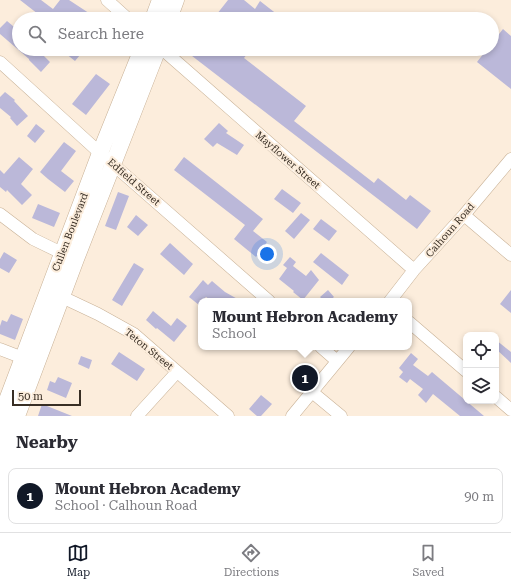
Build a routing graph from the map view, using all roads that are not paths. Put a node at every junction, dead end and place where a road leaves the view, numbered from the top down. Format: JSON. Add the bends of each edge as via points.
{"nodes":[{"id":1,"x":107,"y":0,"type":"edge"},
{"id":2,"x":160,"y":0,"type":"edge"},
{"id":3,"x":176,"y":0,"type":"edge"},
{"id":4,"x":120,"y":12,"type":"edge"},
{"id":5,"x":156,"y":12,"type":"edge"},
{"id":6,"x":172,"y":12,"type":"edge"},
{"id":7,"x":139,"y":56,"type":"edge"},
{"id":8,"x":155,"y":56,"type":"edge"},
{"id":9,"x":170,"y":56,"type":"edge"},
{"id":10,"x":0,"y":62,"type":"edge"},
{"id":11,"x":100,"y":153,"type":"junction"},
{"id":12,"x":511,"y":159,"type":"edge"},
{"id":13,"x":113,"y":164,"type":"junction"},
{"id":14,"x":464,"y":215,"type":"junction"},
{"id":15,"x":2,"y":220,"type":"edge"},
{"id":16,"x":511,"y":255,"type":"edge"},
{"id":17,"x":69,"y":256,"type":"junction"},
{"id":18,"x":414,"y":270,"type":"junction"},
{"id":19,"x":55,"y":294,"type":"junction"},
{"id":20,"x":266,"y":298,"type":"edge"},
{"id":21,"x":392,"y":298,"type":"edge"},
{"id":22,"x":412,"y":325,"type":"edge"},
{"id":23,"x":0,"y":349,"type":"edge"},
{"id":24,"x":324,"y":350,"type":"edge"},
{"id":25,"x":346,"y":350,"type":"edge"},
{"id":26,"x":30,"y":361,"type":"junction"},
{"id":27,"x":337,"y":361,"type":"junction"},
{"id":28,"x":463,"y":368,"type":"edge"},
{"id":29,"x":177,"y":372,"type":"junction"},
{"id":30,"x":312,"y":392,"type":"junction"},
{"id":31,"x":499,"y":400,"type":"edge"},
{"id":32,"x":511,"y":410,"type":"edge"},
{"id":33,"x":1,"y":416,"type":"edge"},
{"id":34,"x":17,"y":416,"type":"edge"},
{"id":35,"x":138,"y":416,"type":"edge"},
{"id":36,"x":228,"y":416,"type":"edge"},
{"id":37,"x":292,"y":416,"type":"edge"},
{"id":38,"x":341,"y":416,"type":"edge"}],
"edges":[{"from":1,"to":4,"type":"street"},
{"from":2,"to":5,"type":"main road"},
{"from":3,"to":6,"type":"main road"},
{"from":7,"to":11,"type":"main road","name":"Cullen Boulevard"},
{"from":8,"to":13,"type":"main road","name":"Cullen Boulevard"},
{"from":9,"to":18,"type":"street","name":"Mayflower Street"},
{"from":10,"to":11,"type":"street","name":"Edfield Street"},
{"from":11,"to":13,"type":"street","name":"Edfield Street"},
{"from":11,"to":17,"type":"main road","name":"Cullen Boulevard"},
{"from":12,"to":14,"type":"street","name":"Calhoun Road"},
{"from":13,"to":17,"type":"main road","name":"Cullen Boulevard"},
{"from":13,"to":20,"type":"street","name":"Edfield Street"},
{"from":14,"to":16,"type":"street"},
{"from":14,"to":18,"type":"street","name":"Calhoun Road"},
{"from":15,"to":17,"type":"street","via":[[33,239]]},
{"from":17,"to":19,"type":"main road","name":"Cullen Boulevard"},
{"from":18,"to":21,"type":"street","name":"Calhoun Road"},
{"from":19,"to":26,"type":"main road","name":"Cullen Boulevard"},
{"from":19,"to":29,"type":"street","name":"Teton Street","via":[[134,334]]},
{"from":22,"to":28,"type":"street"},
{"from":23,"to":26,"type":"street"},
{"from":24,"to":27,"type":"street"},
{"from":25,"to":27,"type":"street"},
{"from":26,"to":33,"type":"main road","name":"Cullen Boulevard"},
{"from":26,"to":34,"type":"main road","name":"Cullen Boulevard"},
{"from":27,"to":30,"type":"street"},
{"from":29,"to":35,"type":"street"},
{"from":29,"to":36,"type":"street","name":"Teton Street"},
{"from":30,"to":37,"type":"street"},
{"from":30,"to":38,"type":"street"},
{"from":31,"to":32,"type":"street"}]}
